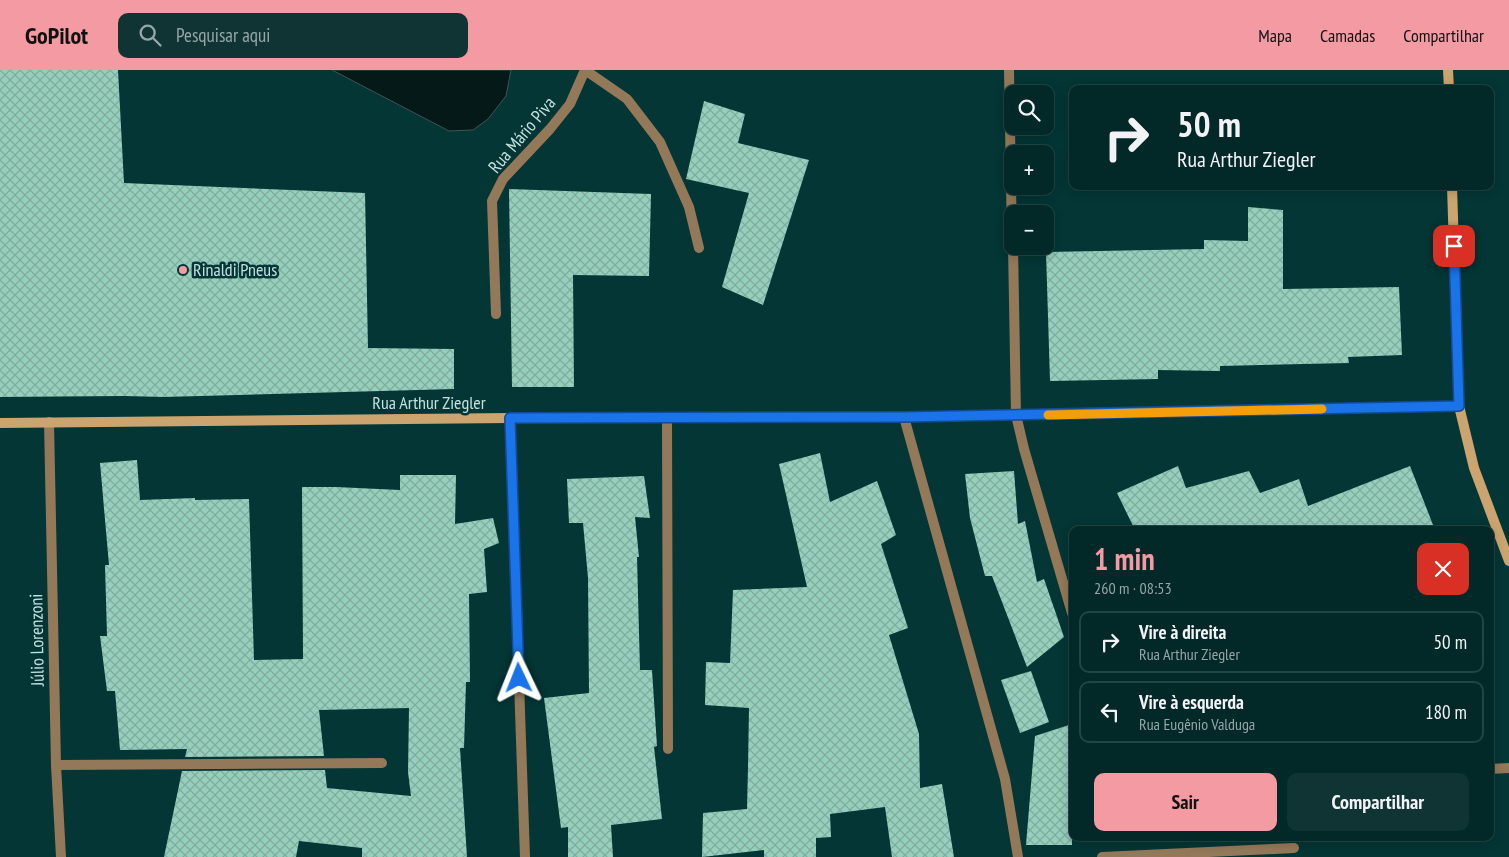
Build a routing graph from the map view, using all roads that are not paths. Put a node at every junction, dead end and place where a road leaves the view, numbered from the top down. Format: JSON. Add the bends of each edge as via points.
{"nodes":[{"id":1,"x":585,"y":70,"type":"edge"},
{"id":2,"x":1009,"y":70,"type":"edge"},
{"id":3,"x":1448,"y":70,"type":"edge"},
{"id":4,"x":1449,"y":85,"type":"edge"},
{"id":5,"x":1452,"y":190,"type":"edge"},
{"id":6,"x":1011,"y":205,"type":"edge"},
{"id":7,"x":699,"y":248,"type":"dead end"},
{"id":8,"x":1013,"y":255,"type":"edge"},
{"id":9,"x":496,"y":314,"type":"dead end"},
{"id":10,"x":1459,"y":406,"type":"junction"},
{"id":11,"x":1016,"y":415,"type":"junction"},
{"id":12,"x":904,"y":417,"type":"junction"},
{"id":13,"x":510,"y":418,"type":"junction"},
{"id":14,"x":667,"y":418,"type":"junction"},
{"id":15,"x":49,"y":422,"type":"junction"},
{"id":16,"x":0,"y":423,"type":"edge"},
{"id":17,"x":1509,"y":561,"type":"edge"},
{"id":18,"x":1069,"y":602,"type":"edge"},
{"id":19,"x":668,"y":749,"type":"dead end"},
{"id":20,"x":382,"y":763,"type":"dead end"},
{"id":21,"x":56,"y":766,"type":"junction"},
{"id":22,"x":1509,"y":768,"type":"edge"},
{"id":23,"x":1494,"y":769,"type":"edge"},
{"id":24,"x":1294,"y":848,"type":"dead end"},
{"id":25,"x":61,"y":857,"type":"edge"},
{"id":26,"x":526,"y":857,"type":"edge"},
{"id":27,"x":1018,"y":857,"type":"edge"},
{"id":28,"x":1102,"y":857,"type":"edge"}],
"edges":[{"from":1,"to":7,"type":"street","via":[[627,99],[660,142],[689,207]]},
{"from":1,"to":9,"type":"street","name":"Rua Mário Piva","via":[[570,104],[503,179],[492,201]]},
{"from":2,"to":6,"type":"street"},
{"from":3,"to":4,"type":"street"},
{"from":5,"to":10,"type":"street"},
{"from":8,"to":11,"type":"street"},
{"from":10,"to":11,"type":"street","name":"Rua Arthur Ziegler"},
{"from":10,"to":17,"type":"street","via":[[1474,468]]},
{"from":11,"to":12,"type":"street","name":"Rua Arthur Ziegler"},
{"from":11,"to":18,"type":"street"},
{"from":12,"to":14,"type":"street","name":"Rua Arthur Ziegler"},
{"from":12,"to":27,"type":"street","via":[[1005,779]]},
{"from":13,"to":14,"type":"street","name":"Rua Arthur Ziegler"},
{"from":13,"to":15,"type":"street","name":"Rua Arthur Ziegler"},
{"from":13,"to":26,"type":"street"},
{"from":14,"to":19,"type":"street"},
{"from":15,"to":16,"type":"street","name":"Rua Arthur Ziegler"},
{"from":15,"to":21,"type":"street","name":"Júlio Lorenzoni"},
{"from":20,"to":21,"type":"street"},
{"from":21,"to":25,"type":"street","name":"Júlio Lorenzoni"},
{"from":22,"to":23,"type":"street"},
{"from":24,"to":28,"type":"street"}]}
